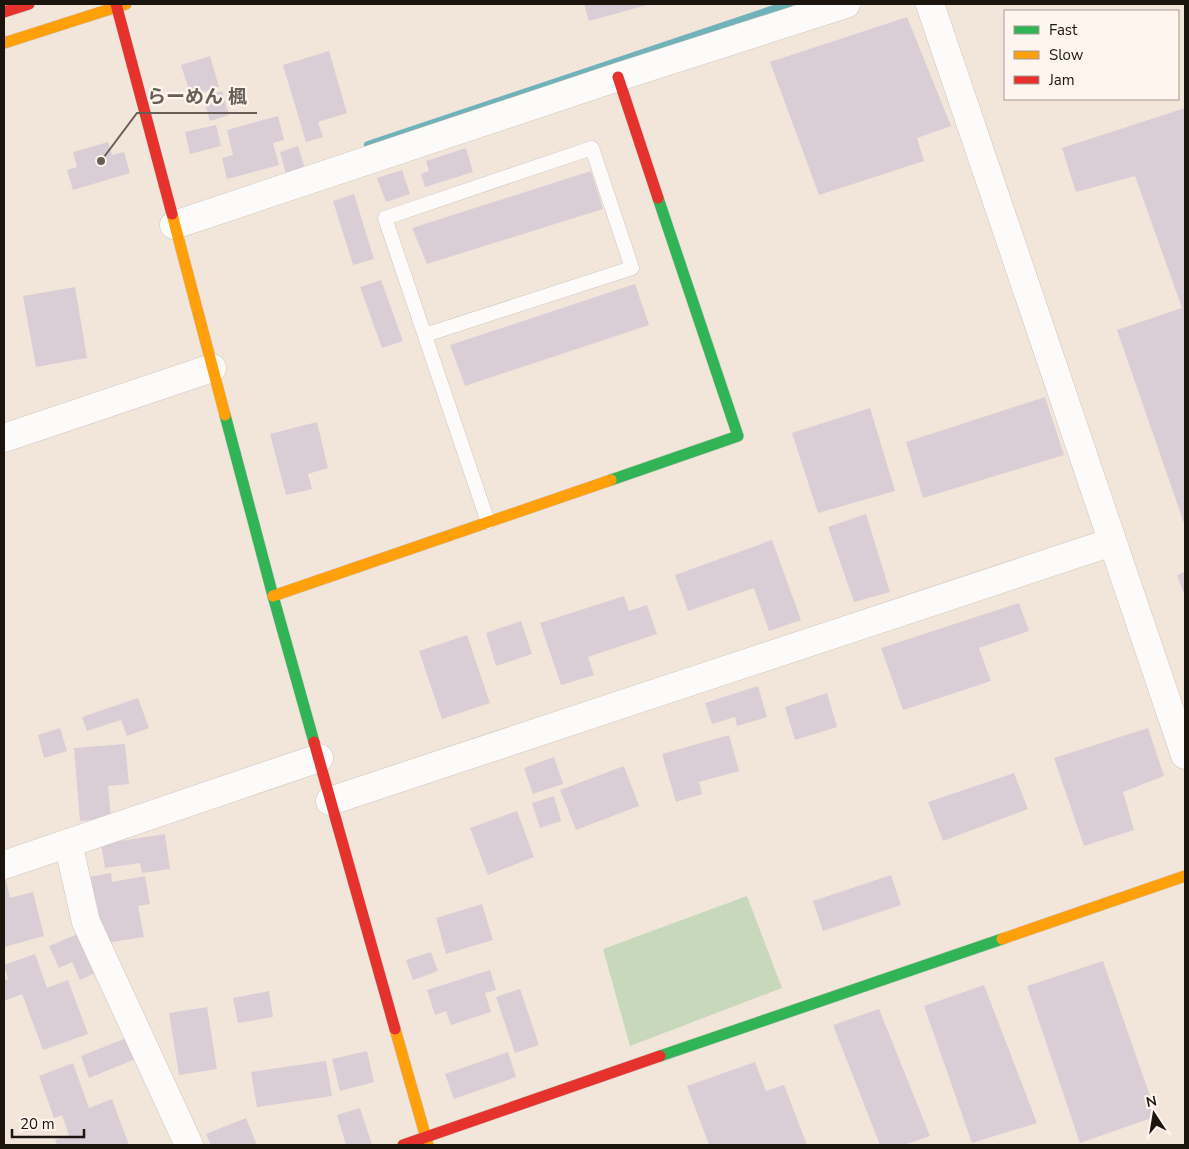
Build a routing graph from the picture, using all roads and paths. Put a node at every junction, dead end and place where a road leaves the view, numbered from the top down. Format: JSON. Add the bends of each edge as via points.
{"nodes":[{"id":1,"x":29,"y":4,"type":"edge"},
{"id":2,"x":846,"y":4,"type":"edge"},
{"id":3,"x":930,"y":4,"type":"edge"},
{"id":4,"x":120,"y":5,"type":"edge"},
{"id":5,"x":4,"y":12,"type":"edge"},
{"id":6,"x":4,"y":43,"type":"edge"},
{"id":7,"x":618,"y":77,"type":"junction"},
{"id":8,"x":174,"y":225,"type":"junction"},
{"id":9,"x":425,"y":335,"type":"junction"},
{"id":10,"x":212,"y":368,"type":"junction"},
{"id":11,"x":4,"y":438,"type":"edge"},
{"id":12,"x":488,"y":522,"type":"junction"},
{"id":13,"x":1112,"y":542,"type":"junction"},
{"id":14,"x":273,"y":596,"type":"junction"},
{"id":15,"x":1185,"y":755,"type":"edge"},
{"id":16,"x":319,"y":758,"type":"junction"},
{"id":17,"x":330,"y":802,"type":"junction"},
{"id":18,"x":68,"y":843,"type":"junction"},
{"id":19,"x":4,"y":865,"type":"edge"},
{"id":20,"x":1185,"y":876,"type":"edge"},
{"id":21,"x":427,"y":1142,"type":"edge"},
{"id":22,"x":189,"y":1145,"type":"edge"},
{"id":23,"x":403,"y":1145,"type":"edge"}],
"edges":[{"from":1,"to":5,"type":"street"},
{"from":2,"to":7,"type":"street"},
{"from":3,"to":13,"type":"street"},
{"from":4,"to":6,"type":"street"},
{"from":4,"to":8,"type":"street"},
{"from":7,"to":8,"type":"street"},
{"from":7,"to":12,"type":"street","via":[[738,436]]},
{"from":8,"to":10,"type":"street"},
{"from":9,"to":9,"type":"lane","via":[[385,218],[592,148],[632,268]]},
{"from":9,"to":12,"type":"lane"},
{"from":10,"to":11,"type":"street"},
{"from":10,"to":14,"type":"street"},
{"from":12,"to":14,"type":"street"},
{"from":13,"to":15,"type":"street"},
{"from":13,"to":17,"type":"street"},
{"from":14,"to":16,"type":"street"},
{"from":16,"to":17,"type":"street"},
{"from":16,"to":18,"type":"street"},
{"from":17,"to":21,"type":"street"},
{"from":18,"to":19,"type":"street"},
{"from":18,"to":22,"type":"street","via":[[86,922]]},
{"from":20,"to":21,"type":"street"},
{"from":21,"to":23,"type":"street"}]}
